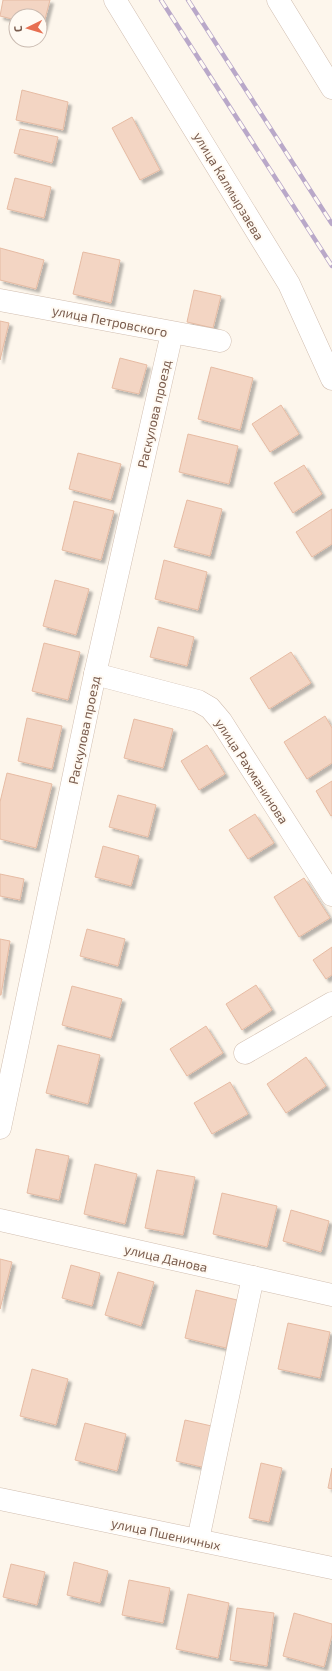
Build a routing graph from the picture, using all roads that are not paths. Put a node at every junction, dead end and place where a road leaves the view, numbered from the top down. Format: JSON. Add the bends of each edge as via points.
{"nodes":[{"id":1,"x":116,"y":0,"type":"edge"},
{"id":2,"x":278,"y":0,"type":"edge"},
{"id":3,"x":332,"y":88,"type":"edge"},
{"id":4,"x":0,"y":300,"type":"edge"},
{"id":5,"x":172,"y":333,"type":"junction"},
{"id":6,"x":220,"y":341,"type":"dead end"},
{"id":7,"x":332,"y":379,"type":"edge"},
{"id":8,"x":95,"y":674,"type":"junction"},
{"id":9,"x":332,"y":895,"type":"edge"},
{"id":10,"x":332,"y":1003,"type":"edge"},
{"id":11,"x":245,"y":1053,"type":"dead end"},
{"id":12,"x":0,"y":1128,"type":"edge"},
{"id":13,"x":0,"y":1220,"type":"edge"},
{"id":14,"x":253,"y":1277,"type":"junction"},
{"id":15,"x":332,"y":1295,"type":"edge"},
{"id":16,"x":0,"y":1499,"type":"edge"},
{"id":17,"x":198,"y":1540,"type":"junction"},
{"id":18,"x":332,"y":1568,"type":"edge"}],
"edges":[{"from":1,"to":7,"type":"street","name":"улица Калмырзаева","via":[[289,284]]},
{"from":2,"to":3,"type":"street"},
{"from":4,"to":5,"type":"street","name":"улица Петровского"},
{"from":5,"to":6,"type":"street","name":"улица Петровского"},
{"from":5,"to":8,"type":"street","name":"Раскулова проезд"},
{"from":8,"to":9,"type":"street","name":"улица Рахманинова","via":[[198,701],[210,708],[221,721]]},
{"from":8,"to":12,"type":"street","name":"Раскулова проезд"},
{"from":10,"to":11,"type":"street"},
{"from":13,"to":14,"type":"street","name":"улица Данова"},
{"from":14,"to":15,"type":"street","name":"улица Данова"},
{"from":14,"to":17,"type":"street"},
{"from":16,"to":17,"type":"street","name":"улица Пшеничных"},
{"from":17,"to":18,"type":"street","name":"улица Пшеничных"}]}
